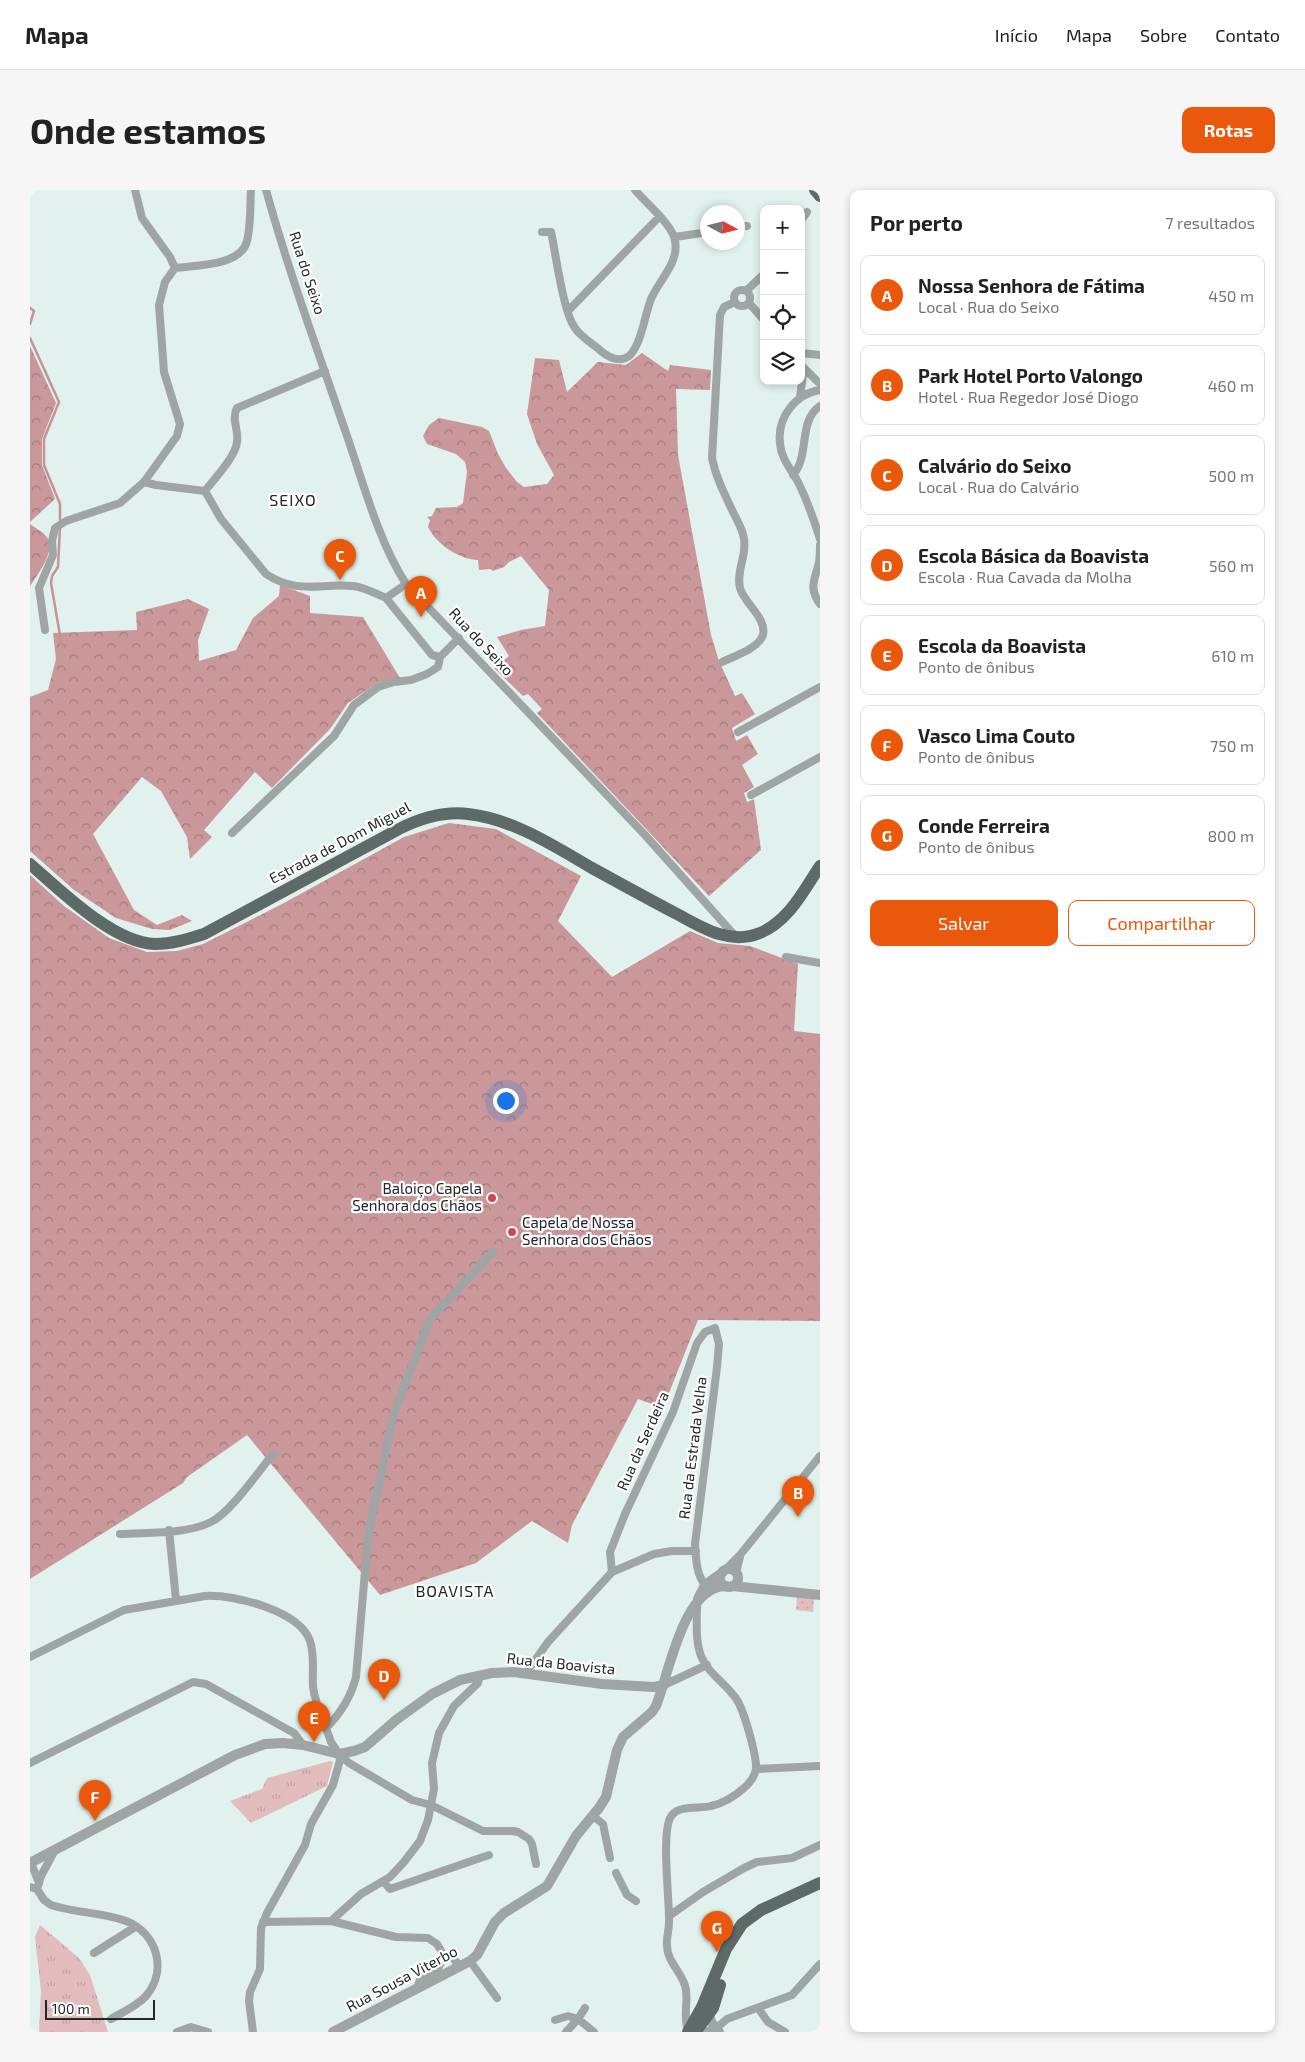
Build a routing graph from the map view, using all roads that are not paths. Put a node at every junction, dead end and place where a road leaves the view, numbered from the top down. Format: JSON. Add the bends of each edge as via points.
{"nodes":[{"id":1,"x":134,"y":190,"type":"edge"},
{"id":2,"x":251,"y":190,"type":"edge"},
{"id":3,"x":266,"y":190,"type":"edge"},
{"id":4,"x":635,"y":190,"type":"edge"},
{"id":5,"x":815,"y":190,"type":"edge"},
{"id":6,"x":820,"y":196,"type":"edge"},
{"id":7,"x":659,"y":217,"type":"junction"},
{"id":8,"x":542,"y":232,"type":"dead end"},
{"id":9,"x":700,"y":233,"type":"edge"},
{"id":10,"x":675,"y":238,"type":"junction"},
{"id":11,"x":175,"y":268,"type":"junction"},
{"id":12,"x":760,"y":278,"type":"edge"},
{"id":13,"x":746,"y":291,"type":"junction"},
{"id":14,"x":735,"y":302,"type":"junction"},
{"id":15,"x":749,"y":303,"type":"junction"},
{"id":16,"x":568,"y":311,"type":"junction"},
{"id":17,"x":760,"y":315,"type":"edge"},
{"id":18,"x":805,"y":353,"type":"edge"},
{"id":19,"x":820,"y":355,"type":"edge"},
{"id":20,"x":805,"y":368,"type":"edge"},
{"id":21,"x":325,"y":371,"type":"junction"},
{"id":22,"x":820,"y":384,"type":"edge"},
{"id":23,"x":801,"y":385,"type":"edge"},
{"id":24,"x":820,"y":390,"type":"edge"},
{"id":25,"x":800,"y":397,"type":"junction"},
{"id":26,"x":820,"y":406,"type":"edge"},
{"id":27,"x":793,"y":475,"type":"junction"},
{"id":28,"x":144,"y":482,"type":"junction"},
{"id":29,"x":205,"y":491,"type":"junction"},
{"id":30,"x":820,"y":539,"type":"edge"},
{"id":31,"x":820,"y":545,"type":"edge"},
{"id":32,"x":406,"y":584,"type":"junction"},
{"id":33,"x":386,"y":598,"type":"junction"},
{"id":34,"x":820,"y":604,"type":"edge"},
{"id":35,"x":45,"y":630,"type":"dead end"},
{"id":36,"x":458,"y":638,"type":"junction"},
{"id":37,"x":440,"y":658,"type":"junction"},
{"id":38,"x":722,"y":662,"type":"dead end"},
{"id":39,"x":820,"y":687,"type":"edge"},
{"id":40,"x":738,"y":732,"type":"dead end"},
{"id":41,"x":820,"y":757,"type":"edge"},
{"id":42,"x":751,"y":795,"type":"dead end"},
{"id":43,"x":232,"y":833,"type":"dead end"},
{"id":44,"x":30,"y":864,"type":"edge"},
{"id":45,"x":820,"y":866,"type":"edge"},
{"id":46,"x":737,"y":939,"type":"junction"},
{"id":47,"x":786,"y":957,"type":"dead end"},
{"id":48,"x":820,"y":963,"type":"edge"},
{"id":49,"x":493,"y":1252,"type":"dead end"},
{"id":50,"x":715,"y":1328,"type":"joint"},
{"id":51,"x":273,"y":1454,"type":"dead end"},
{"id":52,"x":820,"y":1456,"type":"edge"},
{"id":53,"x":169,"y":1530,"type":"junction"},
{"id":54,"x":120,"y":1534,"type":"dead end"},
{"id":55,"x":696,"y":1551,"type":"junction"},
{"id":56,"x":612,"y":1572,"type":"junction"},
{"id":57,"x":726,"y":1578,"type":"junction"},
{"id":58,"x":701,"y":1582,"type":"junction"},
{"id":59,"x":819,"y":1594,"type":"edge"},
{"id":60,"x":176,"y":1600,"type":"junction"},
{"id":61,"x":697,"y":1602,"type":"junction"},
{"id":62,"x":30,"y":1657,"type":"edge"},
{"id":63,"x":707,"y":1665,"type":"junction"},
{"id":64,"x":526,"y":1673,"type":"junction"},
{"id":65,"x":480,"y":1675,"type":"junction"},
{"id":66,"x":664,"y":1685,"type":"junction"},
{"id":67,"x":284,"y":1728,"type":"junction"},
{"id":68,"x":326,"y":1728,"type":"junction"},
{"id":69,"x":283,"y":1743,"type":"junction"},
{"id":70,"x":303,"y":1745,"type":"junction"},
{"id":71,"x":340,"y":1754,"type":"junction"},
{"id":72,"x":30,"y":1763,"type":"edge"},
{"id":73,"x":820,"y":1766,"type":"edge"},
{"id":74,"x":756,"y":1769,"type":"junction"},
{"id":75,"x":431,"y":1805,"type":"junction"},
{"id":76,"x":593,"y":1816,"type":"junction"},
{"id":77,"x":820,"y":1845,"type":"edge"},
{"id":78,"x":55,"y":1850,"type":"junction"},
{"id":79,"x":489,"y":1855,"type":"dead end"},
{"id":80,"x":610,"y":1858,"type":"dead end"},
{"id":81,"x":30,"y":1863,"type":"edge"},
{"id":82,"x":536,"y":1864,"type":"dead end"},
{"id":83,"x":616,"y":1873,"type":"dead end"},
{"id":84,"x":384,"y":1882,"type":"junction"},
{"id":85,"x":820,"y":1883,"type":"edge"},
{"id":86,"x":34,"y":1886,"type":"edge"},
{"id":87,"x":636,"y":1901,"type":"dead end"},
{"id":88,"x":776,"y":1904,"type":"junction"},
{"id":89,"x":669,"y":1916,"type":"junction"},
{"id":90,"x":331,"y":1921,"type":"junction"},
{"id":91,"x":263,"y":1922,"type":"junction"},
{"id":92,"x":135,"y":1926,"type":"junction"},
{"id":93,"x":94,"y":1953,"type":"dead end"},
{"id":94,"x":447,"y":1956,"type":"junction"},
{"id":95,"x":470,"y":1961,"type":"junction"},
{"id":96,"x":820,"y":1964,"type":"edge"},
{"id":97,"x":456,"y":1967,"type":"junction"},
{"id":98,"x":417,"y":1988,"type":"junction"},
{"id":99,"x":717,"y":1996,"type":"junction"},
{"id":100,"x":497,"y":1998,"type":"dead end"},
{"id":101,"x":585,"y":2008,"type":"dead end"},
{"id":102,"x":758,"y":2008,"type":"junction"},
{"id":103,"x":686,"y":2011,"type":"junction"},
{"id":104,"x":704,"y":2014,"type":"junction"},
{"id":105,"x":111,"y":2019,"type":"dead end"},
{"id":106,"x":578,"y":2019,"type":"junction"},
{"id":107,"x":555,"y":2020,"type":"dead end"},
{"id":108,"x":721,"y":2030,"type":"edge"},
{"id":109,"x":177,"y":2032,"type":"edge"},
{"id":110,"x":208,"y":2032,"type":"edge"},
{"id":111,"x":253,"y":2032,"type":"edge"},
{"id":112,"x":333,"y":2032,"type":"edge"},
{"id":113,"x":566,"y":2032,"type":"edge"},
{"id":114,"x":596,"y":2032,"type":"edge"},
{"id":115,"x":692,"y":2032,"type":"edge"},
{"id":116,"x":709,"y":2032,"type":"edge"},
{"id":117,"x":785,"y":2032,"type":"edge"}],
"edges":[{"from":1,"to":11,"type":"street","via":[[142,218]]},
{"from":2,"to":11,"type":"street","via":[[247,242],[240,253],[230,260]]},
{"from":3,"to":21,"type":"street","name":"Rua do Seixo"},
{"from":4,"to":7,"type":"street"},
{"from":5,"to":6,"type":"main road"},
{"from":7,"to":10,"type":"street"},
{"from":7,"to":16,"type":"street"},
{"from":8,"to":16,"type":"street","via":[[551,232]]},
{"from":9,"to":10,"type":"street"},
{"from":10,"to":16,"type":"street","via":[[671,266],[651,299],[641,332],[628,356],[621,359],[607,356],[576,330]]},
{"from":11,"to":28,"type":"street","via":[[164,282],[159,305],[164,372],[180,424],[177,436]]},
{"from":12,"to":13,"type":"street"},
{"from":13,"to":14,"type":"street","via":[[736,292]]},
{"from":13,"to":15,"type":"street","via":[[750,296]]},
{"from":14,"to":15,"type":"street","via":[[741,307]]},
{"from":14,"to":38,"type":"street","via":[[724,307],[720,315],[712,458],[716,475],[744,537],[740,588],[763,625],[763,634],[755,644]]},
{"from":15,"to":17,"type":"street"},
{"from":18,"to":19,"type":"street"},
{"from":20,"to":22,"type":"street"},
{"from":21,"to":29,"type":"street","via":[[237,408],[234,414],[238,441],[235,451]]},
{"from":21,"to":32,"type":"street","name":"Rua do Seixo","via":[[380,530]]},
{"from":23,"to":25,"type":"street"},
{"from":24,"to":25,"type":"street"},
{"from":25,"to":27,"type":"street","via":[[782,424],[780,443]]},
{"from":26,"to":27,"type":"street","via":[[810,417],[801,462]]},
{"from":27,"to":30,"type":"street","via":[[810,508]]},
{"from":28,"to":29,"type":"street"},
{"from":28,"to":35,"type":"street","via":[[120,503],[66,520],[55,528],[53,554],[39,588]]},
{"from":29,"to":33,"type":"street","via":[[221,519],[274,579],[294,586],[354,586]]},
{"from":31,"to":34,"type":"street","via":[[820,561],[812,589]]},
{"from":32,"to":33,"type":"street"},
{"from":32,"to":36,"type":"street","name":"Rua do Seixo"},
{"from":33,"to":37,"type":"street","via":[[432,655]]},
{"from":36,"to":37,"type":"street"},
{"from":36,"to":46,"type":"street","name":"Rua do Seixo"},
{"from":37,"to":43,"type":"street","via":[[438,668],[411,680],[378,687],[354,705],[334,736]]},
{"from":39,"to":40,"type":"street"},
{"from":41,"to":42,"type":"street"},
{"from":44,"to":46,"type":"main road","name":"Estrada de Dom Miguel","via":[[70,900],[113,930],[154,944],[183,941],[204,934],[420,818],[466,813],[511,825],[694,923]]},
{"from":45,"to":46,"type":"main road","via":[[787,914],[760,933]]},
{"from":47,"to":48,"type":"street"},
{"from":49,"to":68,"type":"street","via":[[430,1318],[394,1416],[368,1536],[356,1677],[340,1714]]},
{"from":50,"to":55,"type":"street","name":"Rua da Estrada Velha","via":[[717,1368],[696,1527]]},
{"from":50,"to":56,"type":"street","name":"Rua da Serdeira","via":[[705,1332],[697,1343],[673,1412],[610,1552]]},
{"from":51,"to":53,"type":"street","via":[[219,1517],[194,1527]]},
{"from":52,"to":57,"type":"street","via":[[740,1555]]},
{"from":53,"to":54,"type":"street"},
{"from":53,"to":60,"type":"street"},
{"from":55,"to":56,"type":"street","via":[[654,1554]]},
{"from":55,"to":58,"type":"street","name":"Rua da Estrada Velha"},
{"from":56,"to":64,"type":"street","via":[[561,1628]]},
{"from":57,"to":58,"type":"street"},
{"from":57,"to":58,"type":"street","via":[[707,1578]]},
{"from":57,"to":59,"type":"street","via":[[761,1589]]},
{"from":57,"to":61,"type":"street"},
{"from":58,"to":61,"type":"street"},
{"from":60,"to":62,"type":"street","via":[[115,1614]]},
{"from":60,"to":68,"type":"street","via":[[216,1595],[235,1598],[270,1608],[304,1631],[312,1652],[313,1687]]},
{"from":61,"to":63,"type":"street","via":[[697,1635],[701,1655]]},
{"from":61,"to":66,"type":"street","via":[[687,1618]]},
{"from":63,"to":66,"type":"street","name":"Rua da Boavista"},
{"from":63,"to":74,"type":"street","via":[[737,1700]]},
{"from":64,"to":65,"type":"street","name":"Rua da Boavista","via":[[504,1671]]},
{"from":64,"to":66,"type":"street","name":"Rua da Boavista","via":[[602,1684]]},
{"from":65,"to":71,"type":"street","name":"Rua da Boavista","via":[[460,1680],[432,1694],[365,1746]]},
{"from":65,"to":75,"type":"street","via":[[478,1683],[454,1706],[439,1733],[432,1763],[434,1789]]},
{"from":66,"to":76,"type":"street","name":"Rua Sousa Viterbo","via":[[652,1712],[623,1737],[606,1797]]},
{"from":67,"to":69,"type":"street"},
{"from":67,"to":70,"type":"street","via":[[294,1733]]},
{"from":67,"to":72,"type":"street","via":[[206,1684],[194,1682]]},
{"from":68,"to":71,"type":"street"},
{"from":69,"to":70,"type":"street"},
{"from":69,"to":78,"type":"street","via":[[264,1744],[235,1755]]},
{"from":70,"to":71,"type":"street"},
{"from":71,"to":75,"type":"street","via":[[349,1763],[412,1800]]},
{"from":71,"to":91,"type":"street","via":[[333,1785],[311,1824],[306,1844]]},
{"from":73,"to":74,"type":"street"},
{"from":74,"to":89,"type":"street","via":[[748,1785],[732,1798],[710,1806],[683,1809],[673,1813],[667,1821]]},
{"from":75,"to":82,"type":"street","via":[[483,1832],[518,1832],[532,1844]]},
{"from":75,"to":84,"type":"street","via":[[420,1841]]},
{"from":76,"to":80,"type":"street","via":[[603,1824]]},
{"from":76,"to":95,"type":"street","name":"Rua Sousa Viterbo","via":[[576,1836],[547,1886],[504,1913]]},
{"from":77,"to":89,"type":"street","via":[[792,1858],[757,1862],[744,1868]]},
{"from":78,"to":81,"type":"street"},
{"from":78,"to":86,"type":"street"},
{"from":79,"to":84,"type":"street","via":[[390,1889]]},
{"from":81,"to":86,"type":"street"},
{"from":83,"to":87,"type":"street","via":[[627,1895]]},
{"from":84,"to":90,"type":"street","via":[[361,1894]]},
{"from":85,"to":88,"type":"main road"},
{"from":86,"to":92,"type":"street","via":[[51,1905],[105,1915]]},
{"from":88,"to":99,"type":"main road","via":[[742,1937]]},
{"from":88,"to":104,"type":"main road","via":[[751,1916],[734,1935],[719,1965]]},
{"from":89,"to":103,"type":"street","via":[[666,1946],[684,1979]]},
{"from":90,"to":91,"type":"street"},
{"from":90,"to":94,"type":"street","via":[[396,1937],[428,1938]]},
{"from":91,"to":111,"type":"street","via":[[260,1936],[262,1958],[249,2001]]},
{"from":92,"to":93,"type":"street"},
{"from":92,"to":105,"type":"street","via":[[152,1942],[158,1958],[158,1972],[145,1997]]},
{"from":94,"to":97,"type":"street","via":[[451,1966]]},
{"from":94,"to":98,"type":"street","via":[[436,1971],[420,1980]]},
{"from":95,"to":97,"type":"street","name":"Rua Sousa Viterbo"},
{"from":95,"to":100,"type":"street"},
{"from":96,"to":102,"type":"street","via":[[792,1995]]},
{"from":97,"to":98,"type":"street","name":"Rua Sousa Viterbo"},
{"from":98,"to":112,"type":"street","name":"Rua Sousa Viterbo"},
{"from":99,"to":104,"type":"main road"},
{"from":99,"to":108,"type":"street"},
{"from":101,"to":106,"type":"street"},
{"from":102,"to":108,"type":"street","via":[[728,2019]]},
{"from":102,"to":117,"type":"street","via":[[768,2022]]},
{"from":103,"to":104,"type":"street"},
{"from":103,"to":115,"type":"street","via":[[684,2022]]},
{"from":104,"to":108,"type":"street"},
{"from":104,"to":115,"type":"main road"},
{"from":106,"to":107,"type":"street","via":[[568,2016]]},
{"from":106,"to":113,"type":"street"},
{"from":106,"to":114,"type":"street"},
{"from":109,"to":110,"type":"street","via":[[191,2027]]},
{"from":115,"to":116,"type":"street"}]}
